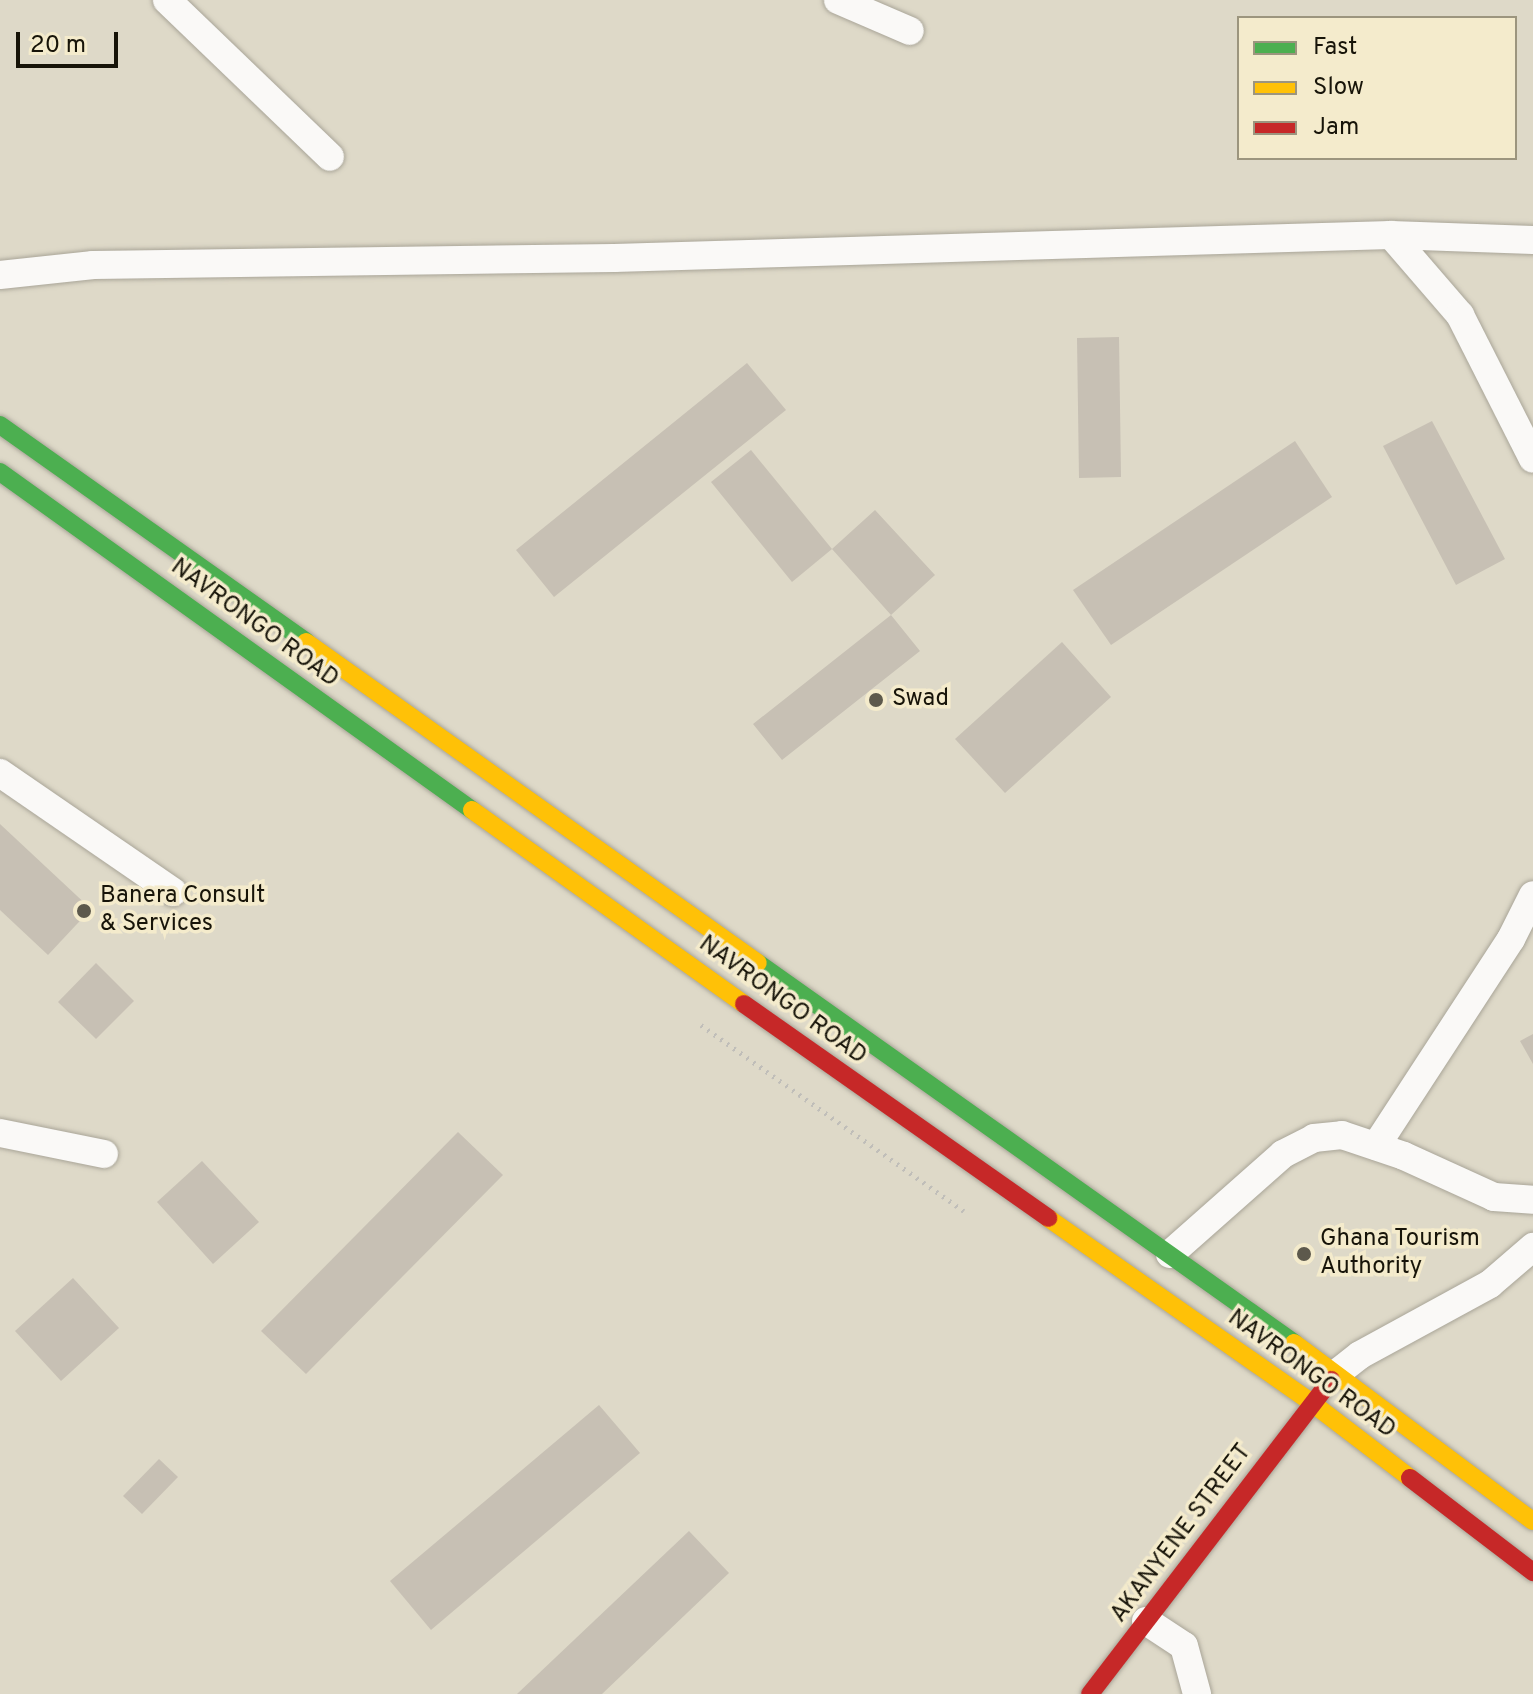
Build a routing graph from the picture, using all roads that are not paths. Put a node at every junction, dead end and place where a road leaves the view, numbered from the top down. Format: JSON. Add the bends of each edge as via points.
{"nodes":[{"id":1,"x":167,"y":0,"type":"edge"},
{"id":2,"x":838,"y":0,"type":"edge"},
{"id":3,"x":910,"y":31,"type":"dead end"},
{"id":4,"x":330,"y":157,"type":"dead end"},
{"id":5,"x":1391,"y":235,"type":"junction"},
{"id":6,"x":1533,"y":240,"type":"edge"},
{"id":7,"x":0,"y":275,"type":"edge"},
{"id":8,"x":0,"y":425,"type":"edge"},
{"id":9,"x":1533,"y":459,"type":"edge"},
{"id":10,"x":0,"y":472,"type":"edge"},
{"id":11,"x":0,"y":773,"type":"edge"},
{"id":12,"x":173,"y":892,"type":"dead end"},
{"id":13,"x":1533,"y":895,"type":"edge"},
{"id":14,"x":0,"y":1133,"type":"edge"},
{"id":15,"x":1376,"y":1146,"type":"junction"},
{"id":16,"x":104,"y":1154,"type":"dead end"},
{"id":17,"x":1533,"y":1200,"type":"edge"},
{"id":18,"x":1533,"y":1247,"type":"edge"},
{"id":19,"x":1170,"y":1254,"type":"junction"},
{"id":20,"x":1337,"y":1373,"type":"junction"},
{"id":21,"x":1312,"y":1403,"type":"junction"},
{"id":22,"x":1533,"y":1521,"type":"edge"},
{"id":23,"x":1533,"y":1572,"type":"edge"},
{"id":24,"x":1146,"y":1621,"type":"junction"},
{"id":25,"x":1090,"y":1694,"type":"edge"},
{"id":26,"x":1197,"y":1694,"type":"edge"}],
"edges":[{"from":1,"to":4,"type":"street"},
{"from":2,"to":3,"type":"street"},
{"from":5,"to":6,"type":"street"},
{"from":5,"to":7,"type":"street","via":[[598,259],[93,265]]},
{"from":5,"to":9,"type":"street","via":[[1460,315]]},
{"from":8,"to":19,"type":"main road","name":"NAVRONGO ROAD"},
{"from":10,"to":21,"type":"main road","name":"NAVRONGO ROAD"},
{"from":11,"to":12,"type":"street"},
{"from":13,"to":15,"type":"street","via":[[1511,939]]},
{"from":14,"to":16,"type":"street"},
{"from":15,"to":17,"type":"street","via":[[1494,1197]]},
{"from":15,"to":19,"type":"street","via":[[1342,1135],[1314,1138],[1283,1154]]},
{"from":18,"to":20,"type":"street","via":[[1490,1284]]},
{"from":19,"to":20,"type":"main road","name":"NAVRONGO ROAD"},
{"from":20,"to":21,"type":"main road","name":"AKANYENE STREET"},
{"from":20,"to":22,"type":"main road","name":"NAVRONGO ROAD"},
{"from":21,"to":23,"type":"main road","name":"NAVRONGO ROAD"},
{"from":21,"to":24,"type":"main road","name":"AKANYENE STREET"},
{"from":24,"to":25,"type":"main road","name":"AKANYENE STREET"},
{"from":24,"to":26,"type":"street","via":[[1184,1646]]}]}
